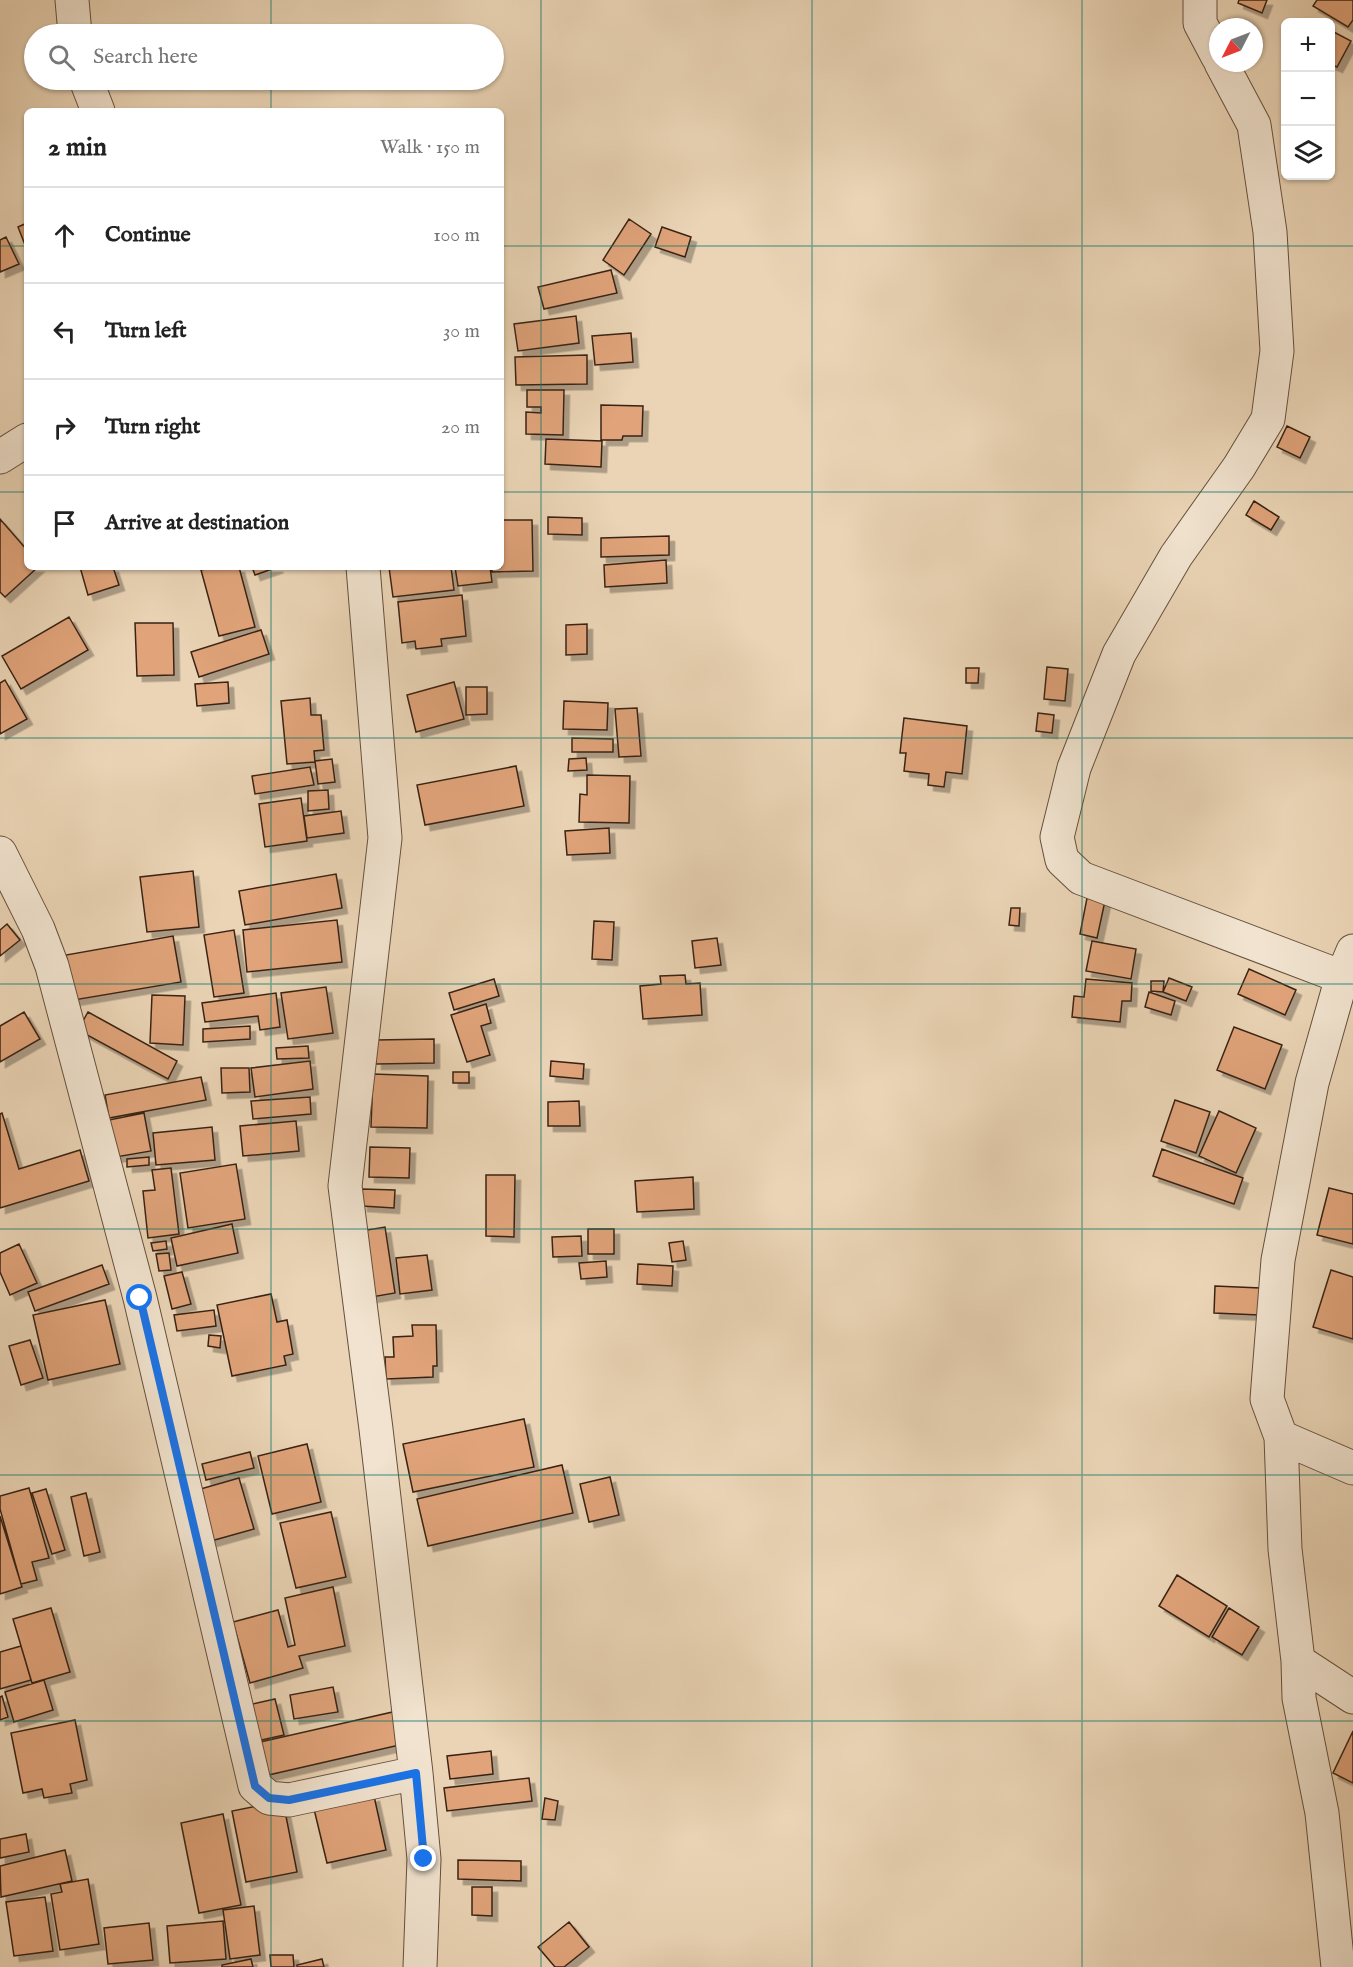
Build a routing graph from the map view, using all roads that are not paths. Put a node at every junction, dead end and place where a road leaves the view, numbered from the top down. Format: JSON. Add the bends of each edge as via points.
{"nodes":[{"id":1,"x":72,"y":0,"type":"edge"},
{"id":2,"x":1200,"y":0,"type":"edge"},
{"id":3,"x":74,"y":24,"type":"edge"},
{"id":4,"x":1209,"y":40,"type":"edge"},
{"id":5,"x":1226,"y":72,"type":"edge"},
{"id":6,"x":90,"y":90,"type":"edge"},
{"id":7,"x":97,"y":108,"type":"edge"},
{"id":8,"x":24,"y":442,"type":"edge"},
{"id":9,"x":0,"y":457,"type":"edge"},
{"id":10,"x":363,"y":570,"type":"edge"},
{"id":11,"x":0,"y":853,"type":"edge"},
{"id":12,"x":1348,"y":964,"type":"edge"},
{"id":13,"x":1281,"y":1437,"type":"junction"},
{"id":14,"x":1353,"y":1468,"type":"edge"},
{"id":15,"x":1298,"y":1661,"type":"junction"},
{"id":16,"x":1353,"y":1697,"type":"edge"},
{"id":17,"x":416,"y":1773,"type":"junction"},
{"id":18,"x":420,"y":1967,"type":"edge"},
{"id":19,"x":1338,"y":1967,"type":"edge"}],
"edges":[{"from":1,"to":3,"type":"street"},
{"from":2,"to":4,"type":"street","via":[[1200,23]]},
{"from":5,"to":12,"type":"street","via":[[1254,125],[1270,232],[1277,351],[1268,419],[1176,556],[1119,654],[1074,768],[1057,837],[1062,860],[1081,878]]},
{"from":6,"to":7,"type":"street"},
{"from":8,"to":9,"type":"street"},
{"from":10,"to":17,"type":"street","via":[[385,838],[345,1186]]},
{"from":11,"to":17,"type":"street","via":[[38,928],[52,966],[140,1298],[255,1786],[269,1798],[289,1800]]},
{"from":12,"to":13,"type":"street","via":[[1312,1083],[1278,1260],[1267,1399]]},
{"from":13,"to":14,"type":"street"},
{"from":13,"to":15,"type":"street","via":[[1285,1549]]},
{"from":15,"to":16,"type":"street"},
{"from":15,"to":19,"type":"street","via":[[1299,1698],[1322,1813]]},
{"from":17,"to":18,"type":"street","via":[[424,1859]]}]}
